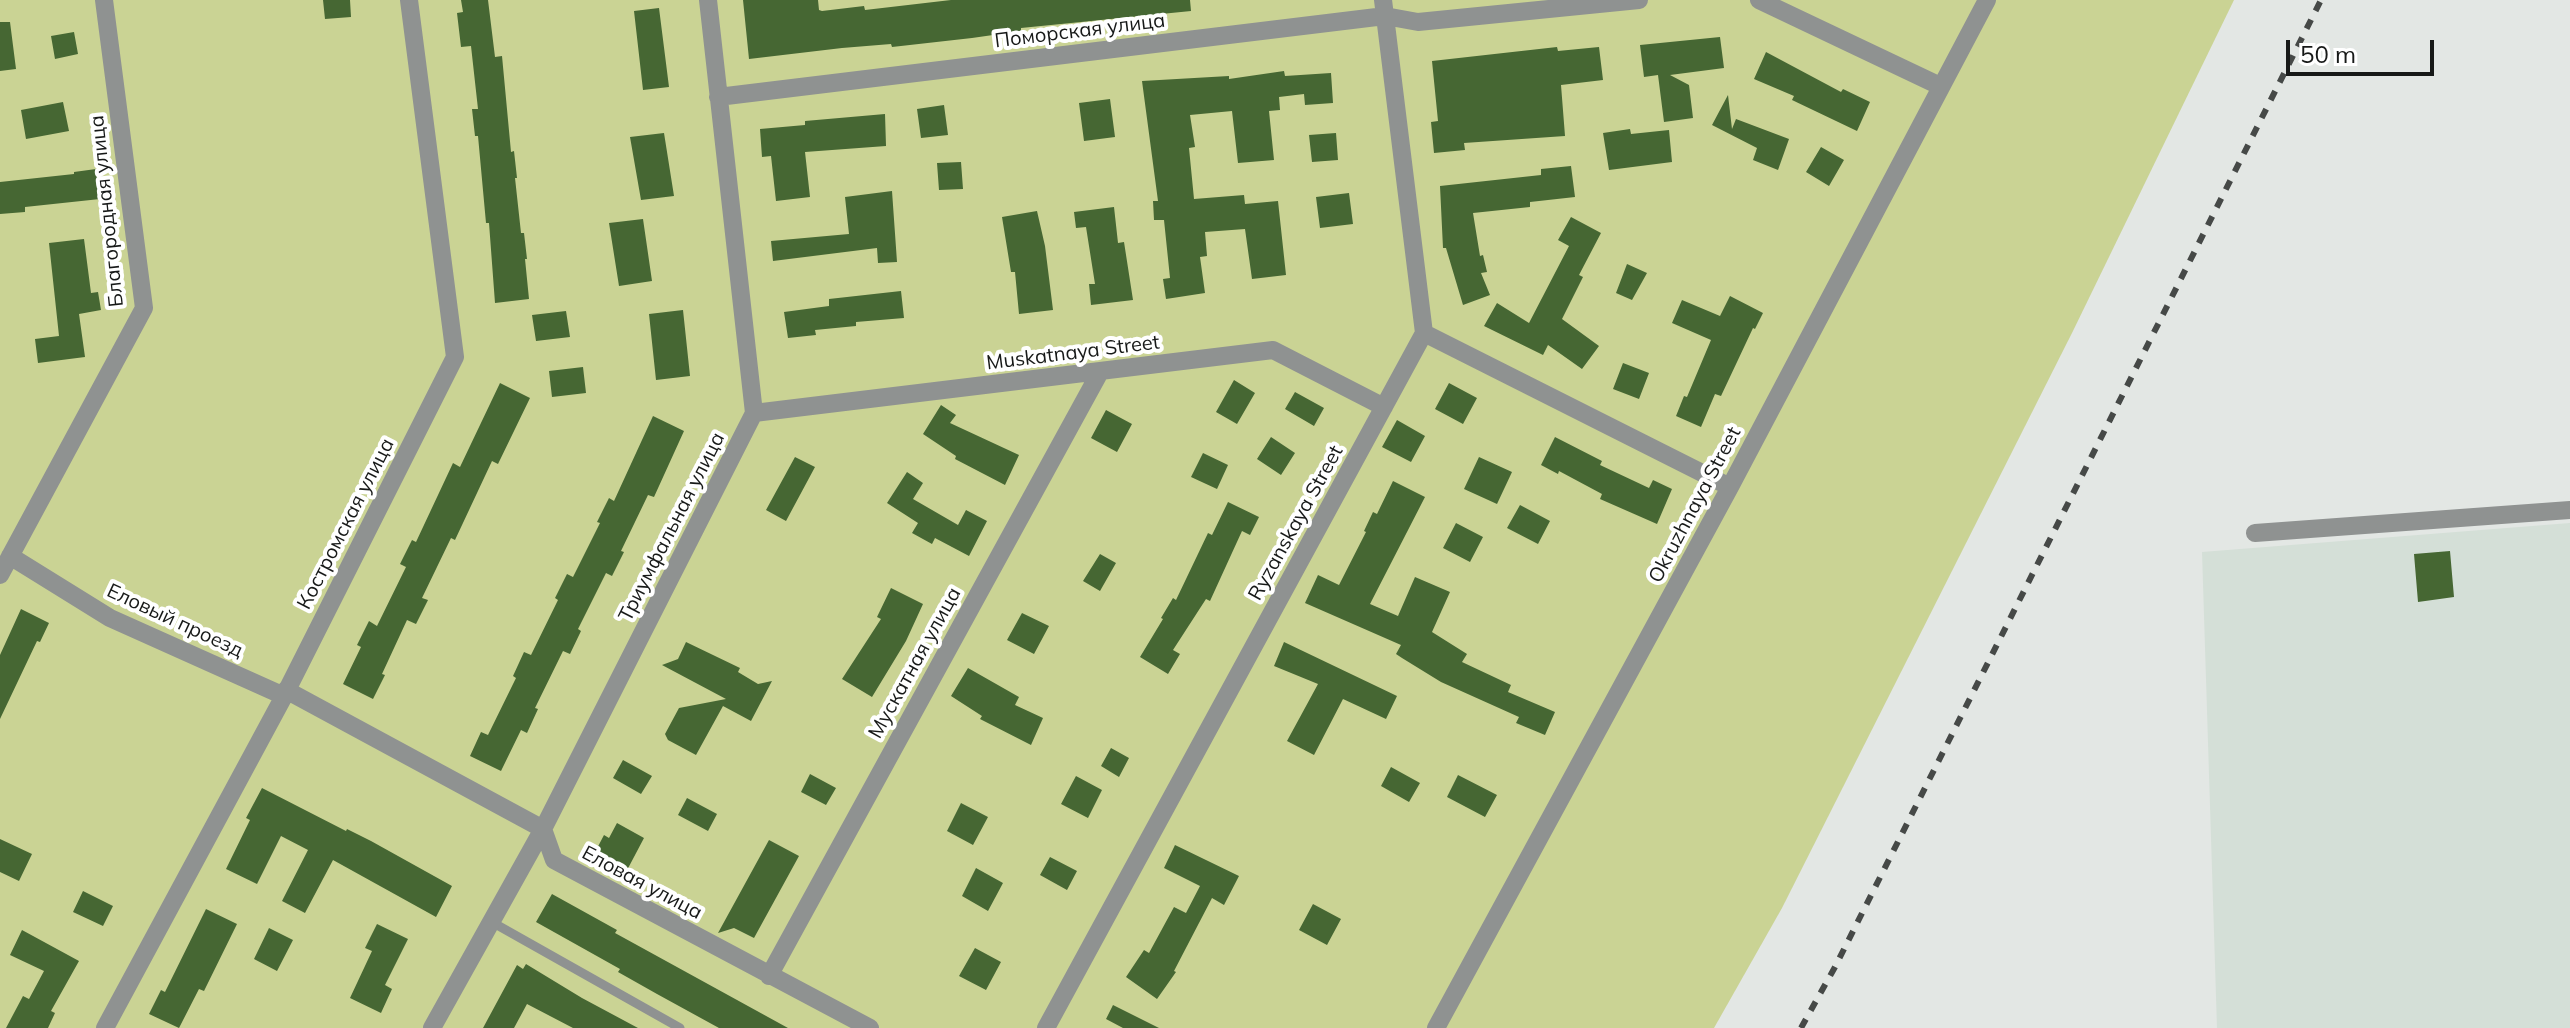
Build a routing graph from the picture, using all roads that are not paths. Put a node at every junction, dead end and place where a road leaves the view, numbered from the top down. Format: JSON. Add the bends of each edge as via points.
{"nodes":[{"id":1,"x":104,"y":0,"type":"edge"},
{"id":2,"x":409,"y":0,"type":"edge"},
{"id":3,"x":708,"y":0,"type":"edge"},
{"id":4,"x":1639,"y":0,"type":"edge"},
{"id":5,"x":1759,"y":0,"type":"edge"},
{"id":6,"x":1987,"y":0,"type":"edge"},
{"id":7,"x":1564,"y":4,"type":"edge"},
{"id":8,"x":1384,"y":8,"type":"edge"},
{"id":9,"x":1940,"y":86,"type":"junction"},
{"id":10,"x":718,"y":97,"type":"junction"},
{"id":11,"x":1424,"y":333,"type":"junction"},
{"id":12,"x":1100,"y":372,"type":"junction"},
{"id":13,"x":1384,"y":407,"type":"junction"},
{"id":14,"x":754,"y":413,"type":"junction"},
{"id":15,"x":1730,"y":487,"type":"junction"},
{"id":16,"x":2570,"y":510,"type":"edge"},
{"id":17,"x":2255,"y":533,"type":"dead end"},
{"id":18,"x":10,"y":556,"type":"junction"},
{"id":19,"x":0,"y":575,"type":"edge"},
{"id":20,"x":285,"y":693,"type":"junction"},
{"id":21,"x":543,"y":829,"type":"junction"},
{"id":22,"x":490,"y":921,"type":"junction"},
{"id":23,"x":769,"y":976,"type":"junction"},
{"id":24,"x":105,"y":1028,"type":"edge"},
{"id":25,"x":432,"y":1028,"type":"edge"},
{"id":26,"x":680,"y":1028,"type":"edge"},
{"id":27,"x":870,"y":1028,"type":"edge"},
{"id":28,"x":1046,"y":1028,"type":"edge"},
{"id":29,"x":1436,"y":1028,"type":"edge"}],
"edges":[{"from":1,"to":18,"type":"street","name":"Благородная улица","via":[[144,308]]},
{"from":2,"to":20,"type":"street","name":"Костромская улица","via":[[455,357]]},
{"from":3,"to":10,"type":"street"},
{"from":4,"to":7,"type":"street","name":"Поморская улица"},
{"from":5,"to":9,"type":"street"},
{"from":6,"to":9,"type":"street","name":"Okruzhnaya Street"},
{"from":7,"to":8,"type":"street","name":"Поморская улица","via":[[1418,22]]},
{"from":8,"to":10,"type":"street","name":"Поморская улица"},
{"from":8,"to":11,"type":"street"},
{"from":9,"to":15,"type":"street","name":"Okruzhnaya Street"},
{"from":10,"to":14,"type":"street"},
{"from":11,"to":13,"type":"street","name":"Ryzanskaya Street"},
{"from":11,"to":15,"type":"street"},
{"from":12,"to":13,"type":"street","name":"Muskatnaya Street","via":[[1273,350]]},
{"from":12,"to":14,"type":"street","name":"Muskatnaya Street"},
{"from":12,"to":23,"type":"street","name":"Мускатная улица"},
{"from":13,"to":28,"type":"street","name":"Ryzanskaya Street"},
{"from":14,"to":21,"type":"street","name":"Триумфальная улица"},
{"from":15,"to":29,"type":"street","name":"Okruzhnaya Street"},
{"from":16,"to":17,"type":"street"},
{"from":18,"to":19,"type":"street","name":"Благородная улица"},
{"from":18,"to":20,"type":"street","name":"Еловый проезд","via":[[110,618]]},
{"from":20,"to":21,"type":"street"},
{"from":20,"to":24,"type":"street","name":"Костромская улица"},
{"from":21,"to":22,"type":"street","name":"Триумфальная улица"},
{"from":21,"to":23,"type":"street","name":"Еловая улица","via":[[554,860]]},
{"from":22,"to":25,"type":"street","name":"Триумфальная улица"},
{"from":22,"to":26,"type":"lane"},
{"from":23,"to":27,"type":"street","name":"Еловая улица"}]}
